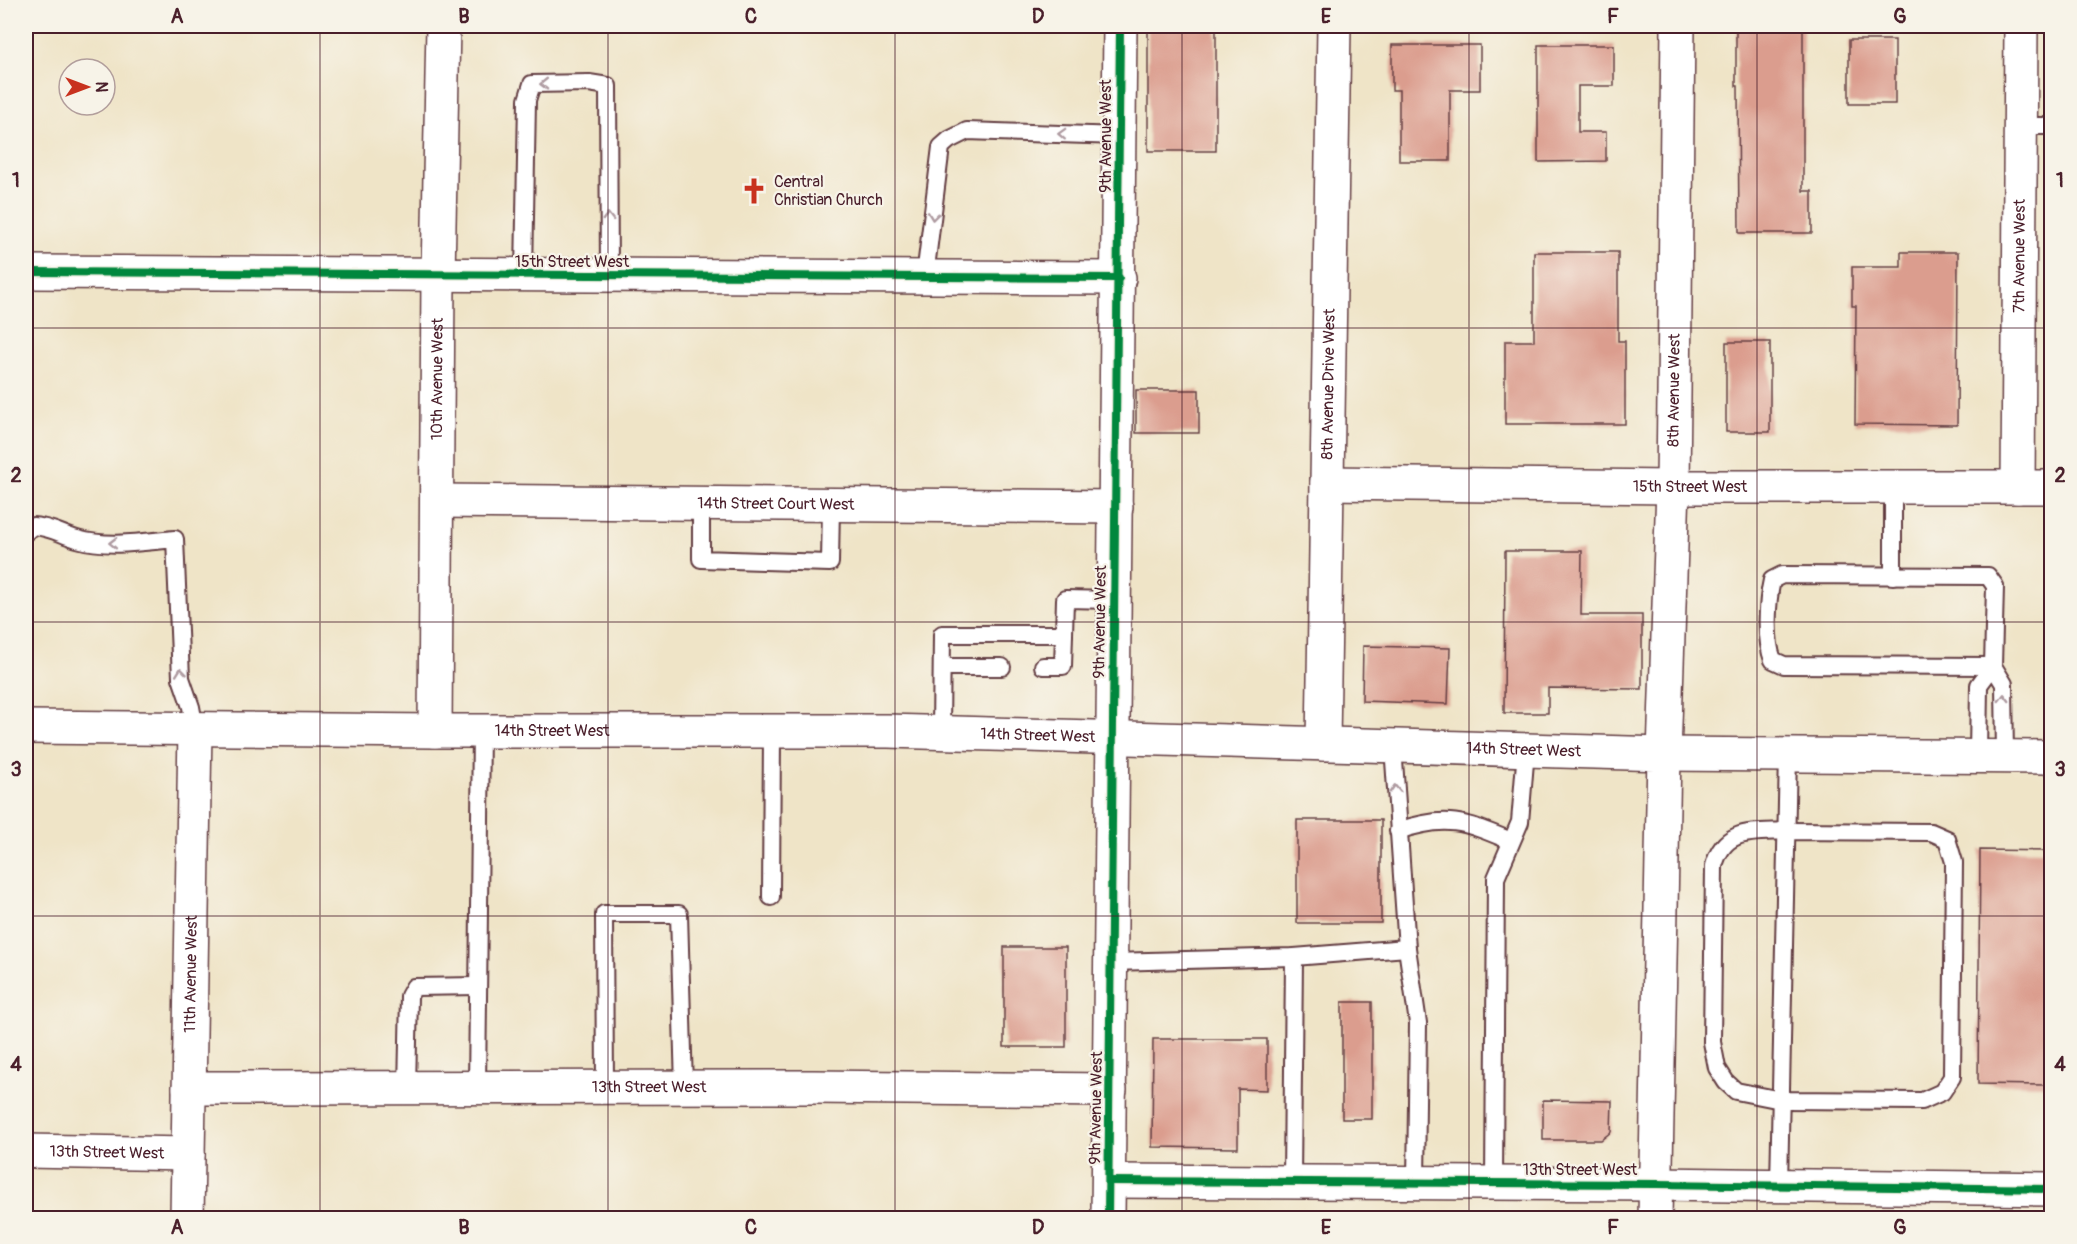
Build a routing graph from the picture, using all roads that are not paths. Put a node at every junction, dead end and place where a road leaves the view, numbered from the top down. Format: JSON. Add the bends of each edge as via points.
{"nodes":[{"id":1,"x":443,"y":26,"type":"edge"},
{"id":2,"x":1120,"y":26,"type":"edge"},
{"id":3,"x":1334,"y":26,"type":"edge"},
{"id":4,"x":1678,"y":26,"type":"edge"},
{"id":5,"x":2021,"y":26,"type":"edge"},
{"id":6,"x":2036,"y":126,"type":"edge"},
{"id":7,"x":1120,"y":136,"type":"junction"},
{"id":8,"x":26,"y":272,"type":"edge"},
{"id":9,"x":438,"y":275,"type":"junction"},
{"id":10,"x":524,"y":275,"type":"junction"},
{"id":11,"x":609,"y":275,"type":"junction"},
{"id":12,"x":925,"y":276,"type":"junction"},
{"id":13,"x":1119,"y":278,"type":"junction"},
{"id":14,"x":1327,"y":483,"type":"junction"},
{"id":15,"x":1673,"y":487,"type":"junction"},
{"id":16,"x":1893,"y":487,"type":"junction"},
{"id":17,"x":2018,"y":487,"type":"junction"},
{"id":18,"x":2052,"y":487,"type":"edge"},
{"id":19,"x":436,"y":501,"type":"junction"},
{"id":20,"x":701,"y":503,"type":"junction"},
{"id":21,"x":831,"y":505,"type":"junction"},
{"id":22,"x":1116,"y":507,"type":"junction"},
{"id":23,"x":26,"y":532,"type":"edge"},
{"id":24,"x":1893,"y":576,"type":"junction"},
{"id":25,"x":1114,"y":600,"type":"junction"},
{"id":26,"x":1064,"y":633,"type":"junction"},
{"id":27,"x":1002,"y":666,"type":"dead end"},
{"id":28,"x":1044,"y":666,"type":"dead end"},
{"id":29,"x":1993,"y":666,"type":"junction"},
{"id":30,"x":942,"y":667,"type":"junction"},
{"id":31,"x":26,"y":726,"type":"edge"},
{"id":32,"x":195,"y":729,"type":"junction"},
{"id":33,"x":435,"y":731,"type":"junction"},
{"id":34,"x":481,"y":731,"type":"junction"},
{"id":35,"x":772,"y":732,"type":"junction"},
{"id":36,"x":941,"y":732,"type":"junction"},
{"id":37,"x":1113,"y":737,"type":"junction"},
{"id":38,"x":1323,"y":744,"type":"junction"},
{"id":39,"x":1393,"y":746,"type":"junction"},
{"id":40,"x":1526,"y":750,"type":"junction"},
{"id":41,"x":1664,"y":754,"type":"junction"},
{"id":42,"x":1788,"y":754,"type":"junction"},
{"id":43,"x":1991,"y":756,"type":"junction"},
{"id":44,"x":2052,"y":757,"type":"edge"},
{"id":45,"x":1398,"y":831,"type":"junction"},
{"id":46,"x":1786,"y":831,"type":"junction"},
{"id":47,"x":1511,"y":842,"type":"junction"},
{"id":48,"x":771,"y":897,"type":"dead end"},
{"id":49,"x":1407,"y":948,"type":"junction"},
{"id":50,"x":1294,"y":957,"type":"junction"},
{"id":51,"x":1111,"y":962,"type":"junction"},
{"id":52,"x":478,"y":986,"type":"junction"},
{"id":53,"x":684,"y":1087,"type":"junction"},
{"id":54,"x":189,"y":1088,"type":"junction"},
{"id":55,"x":407,"y":1088,"type":"junction"},
{"id":56,"x":477,"y":1088,"type":"junction"},
{"id":57,"x":605,"y":1088,"type":"junction"},
{"id":58,"x":1110,"y":1090,"type":"junction"},
{"id":59,"x":1781,"y":1100,"type":"junction"},
{"id":60,"x":26,"y":1151,"type":"edge"},
{"id":61,"x":188,"y":1154,"type":"junction"},
{"id":62,"x":1108,"y":1181,"type":"junction"},
{"id":63,"x":1292,"y":1182,"type":"junction"},
{"id":64,"x":1416,"y":1183,"type":"junction"},
{"id":65,"x":1494,"y":1183,"type":"junction"},
{"id":66,"x":1656,"y":1184,"type":"junction"},
{"id":67,"x":1779,"y":1185,"type":"junction"},
{"id":68,"x":2052,"y":1189,"type":"edge"},
{"id":69,"x":187,"y":1218,"type":"edge"},
{"id":70,"x":1108,"y":1218,"type":"edge"},
{"id":71,"x":1655,"y":1218,"type":"edge"}],
"edges":[{"from":1,"to":9,"type":"street","name":"10th Avenue West"},
{"from":2,"to":7,"type":"street","name":"9th Avenue West"},
{"from":3,"to":14,"type":"street","name":"8th Avenue Drive West"},
{"from":4,"to":15,"type":"street","name":"8th Avenue West"},
{"from":5,"to":6,"type":"street","name":"7th Avenue West"},
{"from":6,"to":17,"type":"street","name":"7th Avenue West"},
{"from":7,"to":12,"type":"lane","one_way":true,"via":[[967,131],[949,140],[941,147]]},
{"from":7,"to":13,"type":"street","name":"9th Avenue West"},
{"from":8,"to":9,"type":"street","name":"15th Street West"},
{"from":9,"to":10,"type":"street","name":"15th Street West"},
{"from":9,"to":19,"type":"street","name":"10th Avenue West"},
{"from":10,"to":11,"type":"street","name":"15th Street West"},
{"from":11,"to":10,"type":"lane","one_way":true,"via":[[608,86],[589,83],[532,84],[527,100]]},
{"from":11,"to":12,"type":"street","name":"15th Street West"},
{"from":12,"to":13,"type":"street","name":"15th Street West"},
{"from":13,"to":22,"type":"street","name":"9th Avenue West"},
{"from":14,"to":15,"type":"street","name":"15th Street West"},
{"from":14,"to":38,"type":"street","name":"8th Avenue Drive West"},
{"from":15,"to":16,"type":"street","name":"15th Street West"},
{"from":15,"to":41,"type":"street","name":"8th Avenue West"},
{"from":16,"to":17,"type":"street","name":"15th Street West"},
{"from":16,"to":24,"type":"lane"},
{"from":17,"to":18,"type":"street","name":"15th Street West"},
{"from":19,"to":20,"type":"street","name":"14th Street Court West"},
{"from":19,"to":33,"type":"street","name":"10th Avenue West"},
{"from":20,"to":21,"type":"street","name":"14th Street Court West"},
{"from":20,"to":21,"type":"lane","via":[[701,559],[830,563]]},
{"from":21,"to":22,"type":"street","name":"14th Street Court West"},
{"from":22,"to":25,"type":"street","name":"9th Avenue West"},
{"from":32,"to":23,"type":"lane","one_way":true,"via":[[181,678],[175,539],[110,544],[77,539],[48,527],[33,525]]},
{"from":24,"to":29,"type":"lane","via":[[1988,576],[1995,586]]},
{"from":24,"to":29,"type":"lane","via":[[1782,575],[1772,580],[1768,649],[1773,660],[1784,665]]},
{"from":25,"to":26,"type":"lane","via":[[1065,599]]},
{"from":25,"to":37,"type":"street","name":"9th Avenue West"},
{"from":26,"to":28,"type":"lane","via":[[1063,666]]},
{"from":26,"to":30,"type":"lane","via":[[942,633]]},
{"from":27,"to":30,"type":"lane"},
{"from":43,"to":29,"type":"lane","one_way":true,"via":[[2004,684]]},
{"from":29,"to":43,"type":"lane","via":[[1979,685]]},
{"from":30,"to":36,"type":"lane"},
{"from":31,"to":32,"type":"street","name":"14th Street West"},
{"from":32,"to":33,"type":"street","name":"14th Street West"},
{"from":32,"to":54,"type":"street","name":"11th Avenue West"},
{"from":33,"to":34,"type":"street","name":"14th Street West"},
{"from":34,"to":35,"type":"street","name":"14th Street West"},
{"from":34,"to":52,"type":"lane"},
{"from":35,"to":36,"type":"street","name":"14th Street West"},
{"from":35,"to":48,"type":"lane"},
{"from":36,"to":37,"type":"street","name":"14th Street West"},
{"from":37,"to":38,"type":"street","name":"14th Street West"},
{"from":37,"to":51,"type":"street","name":"9th Avenue West"},
{"from":38,"to":39,"type":"street","name":"14th Street West"},
{"from":39,"to":40,"type":"street","name":"14th Street West"},
{"from":45,"to":39,"type":"lane","one_way":true},
{"from":40,"to":41,"type":"street","name":"14th Street West"},
{"from":40,"to":47,"type":"lane","via":[[1520,822]]},
{"from":41,"to":42,"type":"street","name":"14th Street West"},
{"from":41,"to":66,"type":"street","name":"8th Avenue West"},
{"from":42,"to":43,"type":"street","name":"14th Street West"},
{"from":42,"to":46,"type":"lane"},
{"from":43,"to":44,"type":"street","name":"14th Street West"},
{"from":45,"to":47,"type":"lane","via":[[1443,821],[1469,824]]},
{"from":45,"to":49,"type":"lane"},
{"from":46,"to":59,"type":"lane"},
{"from":46,"to":59,"type":"lane","via":[[1744,833],[1727,841],[1718,852],[1714,877],[1712,1042],[1717,1068],[1736,1091]]},
{"from":46,"to":59,"type":"lane","via":[[1931,832],[1947,839],[1954,862],[1952,1077],[1942,1092],[1922,1101]]},
{"from":47,"to":65,"type":"lane","via":[[1496,878]]},
{"from":49,"to":50,"type":"lane"},
{"from":49,"to":64,"type":"lane","via":[[1418,1023]]},
{"from":50,"to":51,"type":"lane"},
{"from":50,"to":63,"type":"lane"},
{"from":51,"to":58,"type":"street","name":"9th Avenue West"},
{"from":52,"to":55,"type":"lane","via":[[414,987],[409,996]]},
{"from":52,"to":56,"type":"lane"},
{"from":53,"to":57,"type":"street","name":"13th Street West"},
{"from":53,"to":57,"type":"lane","via":[[679,914],[604,914]]},
{"from":53,"to":58,"type":"street","name":"13th Street West"},
{"from":54,"to":55,"type":"street","name":"13th Street West"},
{"from":54,"to":61,"type":"street","name":"11th Avenue West"},
{"from":55,"to":56,"type":"street","name":"13th Street West"},
{"from":56,"to":57,"type":"street","name":"13th Street West"},
{"from":58,"to":62,"type":"street","name":"9th Avenue West"},
{"from":59,"to":67,"type":"lane"},
{"from":60,"to":61,"type":"street","name":"13th Street West"},
{"from":61,"to":69,"type":"street","name":"11th Avenue West"},
{"from":62,"to":63,"type":"street","name":"13th Street West"},
{"from":62,"to":70,"type":"street","name":"9th Avenue West"},
{"from":63,"to":64,"type":"street","name":"13th Street West"},
{"from":64,"to":65,"type":"street","name":"13th Street West"},
{"from":65,"to":66,"type":"street","name":"13th Street West"},
{"from":66,"to":67,"type":"street","name":"13th Street West"},
{"from":66,"to":71,"type":"street","name":"8th Avenue West"},
{"from":67,"to":68,"type":"street","name":"13th Street West"}]}
